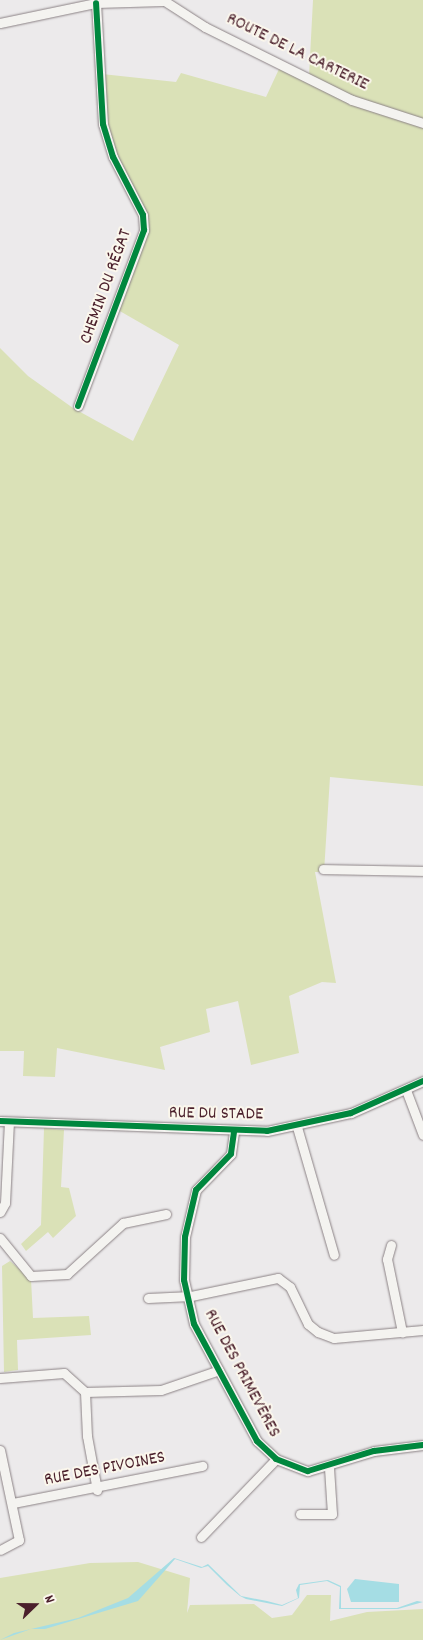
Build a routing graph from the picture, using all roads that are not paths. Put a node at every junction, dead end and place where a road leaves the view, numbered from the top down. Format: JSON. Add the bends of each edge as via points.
{"nodes":[{"id":1,"x":163,"y":0,"type":"edge"},
{"id":2,"x":108,"y":1,"type":"edge"},
{"id":3,"x":96,"y":3,"type":"junction"},
{"id":4,"x":62,"y":5,"type":"edge"},
{"id":5,"x":0,"y":23,"type":"edge"},
{"id":6,"x":423,"y":123,"type":"edge"},
{"id":7,"x":78,"y":406,"type":"dead end"},
{"id":8,"x":323,"y":869,"type":"dead end"},
{"id":9,"x":423,"y":871,"type":"edge"},
{"id":10,"x":423,"y":1081,"type":"edge"},
{"id":11,"x":406,"y":1090,"type":"junction"},
{"id":12,"x":5,"y":1121,"type":"edge"},
{"id":13,"x":297,"y":1127,"type":"junction"},
{"id":14,"x":234,"y":1132,"type":"junction"},
{"id":15,"x":423,"y":1135,"type":"edge"},
{"id":16,"x":0,"y":1212,"type":"edge"},
{"id":17,"x":166,"y":1214,"type":"dead end"},
{"id":18,"x":0,"y":1238,"type":"edge"},
{"id":19,"x":391,"y":1245,"type":"dead end"},
{"id":20,"x":334,"y":1255,"type":"dead end"},
{"id":21,"x":186,"y":1296,"type":"junction"},
{"id":22,"x":148,"y":1298,"type":"dead end"},
{"id":23,"x":423,"y":1330,"type":"edge"},
{"id":24,"x":402,"y":1332,"type":"junction"},
{"id":25,"x":219,"y":1370,"type":"junction"},
{"id":26,"x":0,"y":1378,"type":"edge"},
{"id":27,"x":85,"y":1392,"type":"junction"},
{"id":28,"x":423,"y":1445,"type":"edge"},
{"id":29,"x":0,"y":1450,"type":"edge"},
{"id":30,"x":276,"y":1458,"type":"junction"},
{"id":31,"x":202,"y":1466,"type":"dead end"},
{"id":32,"x":329,"y":1467,"type":"junction"},
{"id":33,"x":97,"y":1490,"type":"junction"},
{"id":34,"x":13,"y":1503,"type":"junction"},
{"id":35,"x":300,"y":1514,"type":"dead end"},
{"id":36,"x":201,"y":1537,"type":"dead end"},
{"id":37,"x":0,"y":1550,"type":"edge"}],
"edges":[{"from":1,"to":2,"type":"street"},
{"from":1,"to":6,"type":"street","name":"ROUTE DE LA CARTERIE","via":[[206,27],[352,100]]},
{"from":2,"to":3,"type":"street"},
{"from":3,"to":4,"type":"street"},
{"from":3,"to":7,"type":"street","name":"CHEMIN DU RÉGAT","via":[[103,124],[113,158],[143,215],[144,230]]},
{"from":4,"to":5,"type":"street"},
{"from":8,"to":9,"type":"street"},
{"from":10,"to":11,"type":"street","name":"RUE DU STADE"},
{"from":11,"to":13,"type":"street","name":"RUE DU STADE","via":[[351,1113]]},
{"from":11,"to":15,"type":"street"},
{"from":12,"to":14,"type":"street","name":"RUE DU STADE"},
{"from":12,"to":16,"type":"street","via":[[5,1203]]},
{"from":13,"to":14,"type":"street","name":"RUE DU STADE"},
{"from":13,"to":20,"type":"street"},
{"from":14,"to":21,"type":"street","name":"RUE DES PRIMEVÈRES","via":[[231,1154],[196,1190],[189,1212],[184,1263]]},
{"from":17,"to":18,"type":"street","via":[[123,1223],[67,1274],[32,1276]]},
{"from":19,"to":24,"type":"street","via":[[388,1259]]},
{"from":21,"to":22,"type":"street","name":"RUE DES PRIMEVÈRES"},
{"from":21,"to":24,"type":"street","via":[[278,1278],[290,1287],[308,1324],[318,1332],[334,1338]]},
{"from":21,"to":25,"type":"street","name":"RUE DES PRIMEVÈRES","via":[[194,1324]]},
{"from":23,"to":24,"type":"street"},
{"from":25,"to":27,"type":"street","via":[[162,1390]]},
{"from":25,"to":30,"type":"street","name":"RUE DES PRIMEVÈRES","via":[[257,1442]]},
{"from":26,"to":27,"type":"street","via":[[64,1373]]},
{"from":27,"to":33,"type":"street","via":[[87,1436]]},
{"from":28,"to":32,"type":"street","name":"RUE DES PRIMEVÈRES","via":[[374,1451]]},
{"from":29,"to":34,"type":"street"},
{"from":30,"to":32,"type":"street","name":"RUE DES PRIMEVÈRES","via":[[308,1471]]},
{"from":30,"to":36,"type":"street"},
{"from":31,"to":33,"type":"street","name":"RUE DES PIVOINES"},
{"from":32,"to":35,"type":"street","via":[[332,1514]]},
{"from":33,"to":34,"type":"street","name":"RUE DES PIVOINES"},
{"from":34,"to":37,"type":"street","via":[[19,1540]]}]}
